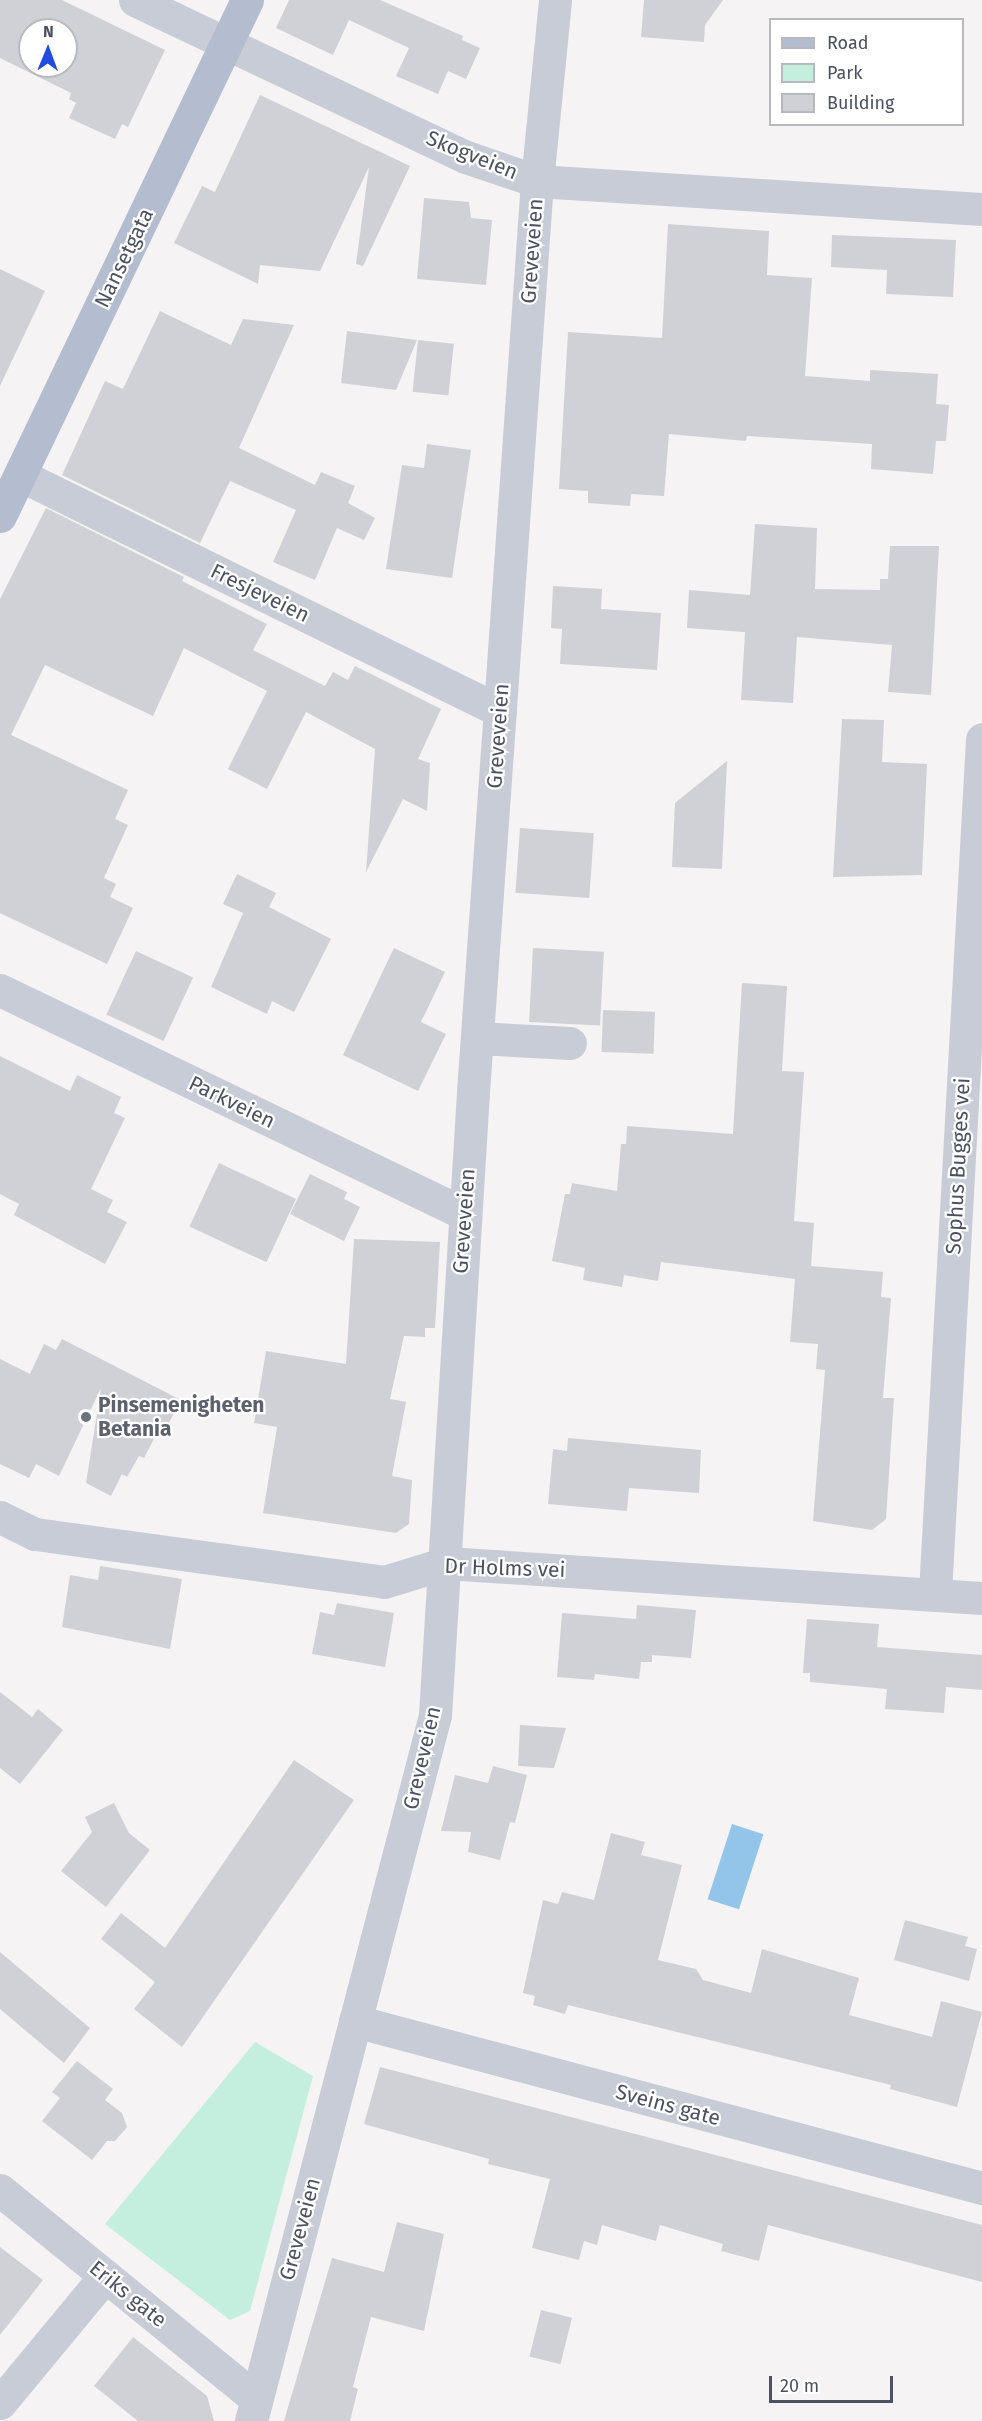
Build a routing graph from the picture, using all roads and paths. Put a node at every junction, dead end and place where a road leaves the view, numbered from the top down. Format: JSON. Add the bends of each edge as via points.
{"nodes":[{"id":1,"x":135,"y":0,"type":"edge"},
{"id":2,"x":247,"y":0,"type":"edge"},
{"id":3,"x":555,"y":0,"type":"edge"},
{"id":4,"x":227,"y":42,"type":"junction"},
{"id":5,"x":537,"y":181,"type":"junction"},
{"id":6,"x":982,"y":209,"type":"edge"},
{"id":7,"x":20,"y":475,"type":"junction"},
{"id":8,"x":0,"y":516,"type":"edge"},
{"id":9,"x":500,"y":711,"type":"junction"},
{"id":10,"x":982,"y":739,"type":"edge"},
{"id":11,"x":0,"y":990,"type":"edge"},
{"id":12,"x":477,"y":1038,"type":"junction"},
{"id":13,"x":570,"y":1043,"type":"dead end"},
{"id":14,"x":465,"y":1214,"type":"junction"},
{"id":15,"x":969,"y":1217,"type":"edge"},
{"id":16,"x":0,"y":1517,"type":"edge"},
{"id":17,"x":446,"y":1563,"type":"junction"},
{"id":18,"x":935,"y":1593,"type":"junction"},
{"id":19,"x":982,"y":1598,"type":"edge"},
{"id":20,"x":354,"y":2021,"type":"junction"},
{"id":21,"x":982,"y":2188,"type":"edge"},
{"id":22,"x":0,"y":2190,"type":"edge"},
{"id":23,"x":105,"y":2276,"type":"junction"},
{"id":24,"x":0,"y":2403,"type":"edge"},
{"id":25,"x":254,"y":2410,"type":"edge"}],
"edges":[{"from":1,"to":4,"type":"street","name":"Skogveien"},
{"from":2,"to":4,"type":"main road","name":"Nansetgata"},
{"from":3,"to":5,"type":"street","name":"Greveveien"},
{"from":4,"to":5,"type":"street","name":"Skogveien","via":[[466,157]]},
{"from":4,"to":7,"type":"main road","name":"Nansetgata"},
{"from":5,"to":6,"type":"street","name":"Skogveien"},
{"from":5,"to":9,"type":"street","name":"Greveveien"},
{"from":7,"to":8,"type":"main road","name":"Nansetgata"},
{"from":7,"to":9,"type":"street","name":"Fresjeveien"},
{"from":9,"to":12,"type":"street","name":"Greveveien"},
{"from":10,"to":15,"type":"street","name":"Sophus Bugges vei"},
{"from":11,"to":14,"type":"street","name":"Parkveien"},
{"from":12,"to":13,"type":"street"},
{"from":12,"to":14,"type":"street","name":"Greveveien"},
{"from":14,"to":17,"type":"street","name":"Greveveien"},
{"from":15,"to":18,"type":"street","name":"Sophus Bugges vei"},
{"from":16,"to":17,"type":"street","name":"Dr Holms vei","via":[[35,1534],[384,1582]]},
{"from":17,"to":18,"type":"street","name":"Dr Holms vei"},
{"from":17,"to":20,"type":"street","name":"Greveveien","via":[[435,1715]]},
{"from":18,"to":19,"type":"street","name":"Dr Holms vei"},
{"from":20,"to":21,"type":"street","name":"Sveins gate"},
{"from":20,"to":25,"type":"street","name":"Greveveien"},
{"from":22,"to":23,"type":"street","name":"Eriks gate"},
{"from":23,"to":24,"type":"street"},
{"from":23,"to":25,"type":"street","name":"Eriks gate"}]}
